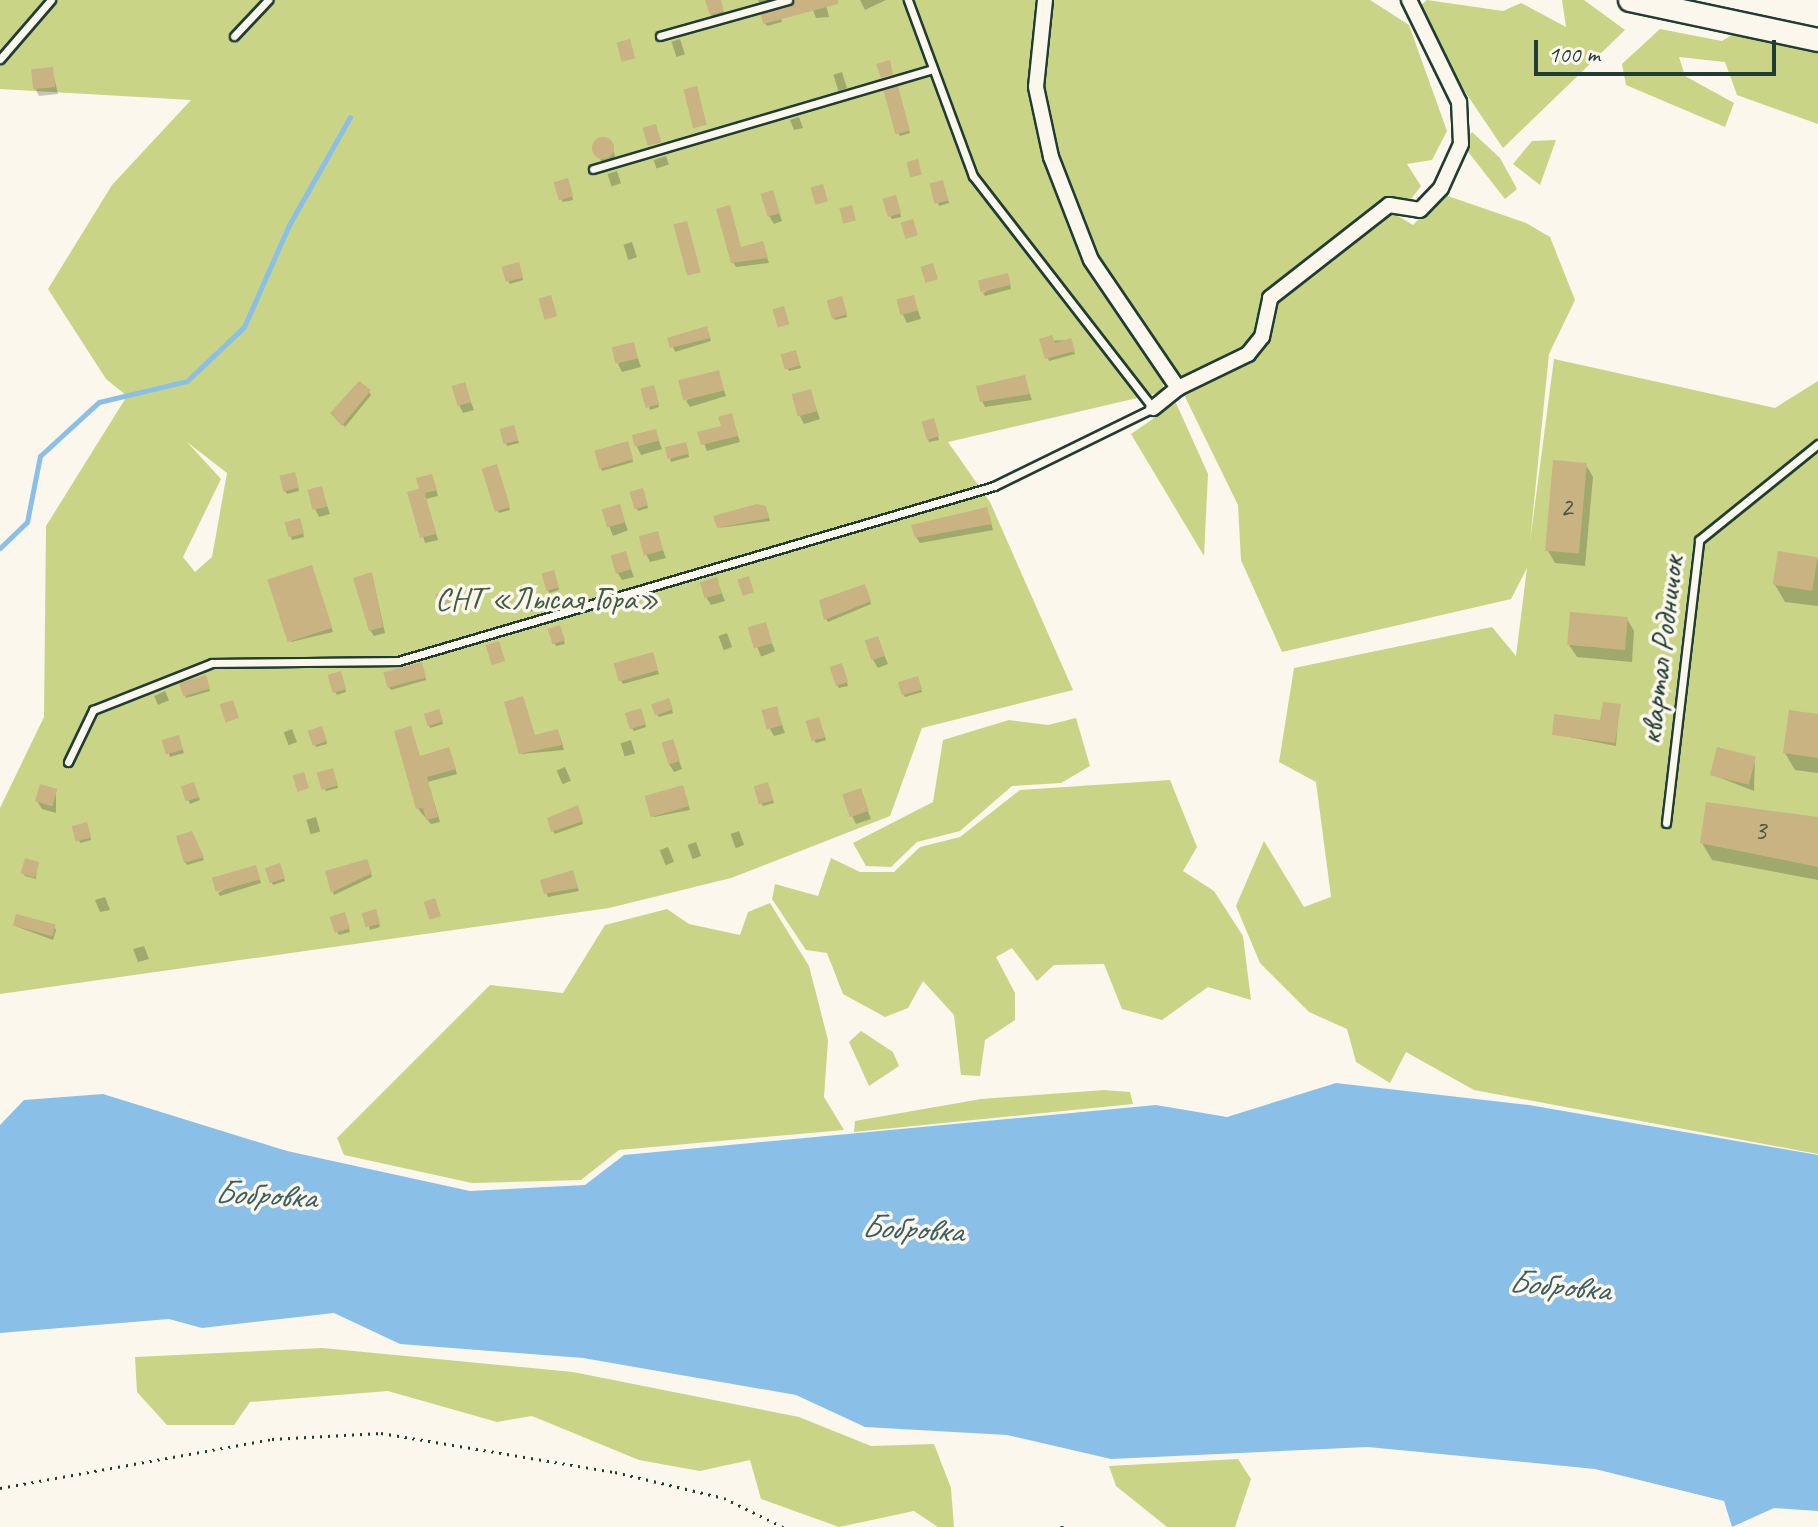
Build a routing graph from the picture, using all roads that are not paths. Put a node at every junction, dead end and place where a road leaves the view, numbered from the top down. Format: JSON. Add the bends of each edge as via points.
{"nodes":[{"id":1,"x":51,"y":0,"type":"edge"},
{"id":2,"x":268,"y":0,"type":"edge"},
{"id":3,"x":788,"y":0,"type":"edge"},
{"id":4,"x":908,"y":0,"type":"edge"},
{"id":5,"x":1045,"y":0,"type":"edge"},
{"id":6,"x":1409,"y":0,"type":"edge"},
{"id":7,"x":1630,"y":0,"type":"edge"},
{"id":8,"x":234,"y":36,"type":"dead end"},
{"id":9,"x":660,"y":36,"type":"dead end"},
{"id":10,"x":1818,"y":40,"type":"edge"},
{"id":11,"x":0,"y":59,"type":"edge"},
{"id":12,"x":933,"y":69,"type":"junction"},
{"id":13,"x":593,"y":169,"type":"dead end"},
{"id":14,"x":1178,"y":388,"type":"junction"},
{"id":15,"x":1153,"y":408,"type":"junction"},
{"id":16,"x":1818,"y":444,"type":"edge"},
{"id":17,"x":68,"y":762,"type":"dead end"},
{"id":18,"x":1666,"y":823,"type":"dead end"}],
"edges":[{"from":1,"to":11,"type":"lane"},
{"from":2,"to":8,"type":"lane"},
{"from":3,"to":9,"type":"lane"},
{"from":4,"to":12,"type":"lane"},
{"from":5,"to":14,"type":"street","via":[[1036,87],[1067,206],[1091,260]]},
{"from":6,"to":14,"type":"street","via":[[1459,102],[1461,144],[1441,188],[1420,210],[1389,205],[1270,298],[1262,337],[1248,354]]},
{"from":7,"to":10,"type":"main road"},
{"from":12,"to":13,"type":"lane"},
{"from":12,"to":15,"type":"lane","via":[[973,176]]},
{"from":14,"to":15,"type":"street"},
{"from":15,"to":17,"type":"lane","via":[[994,486],[398,661],[212,663],[93,710]]},
{"from":16,"to":18,"type":"lane","name":"квартал Родничок","via":[[1699,540]]}]}
